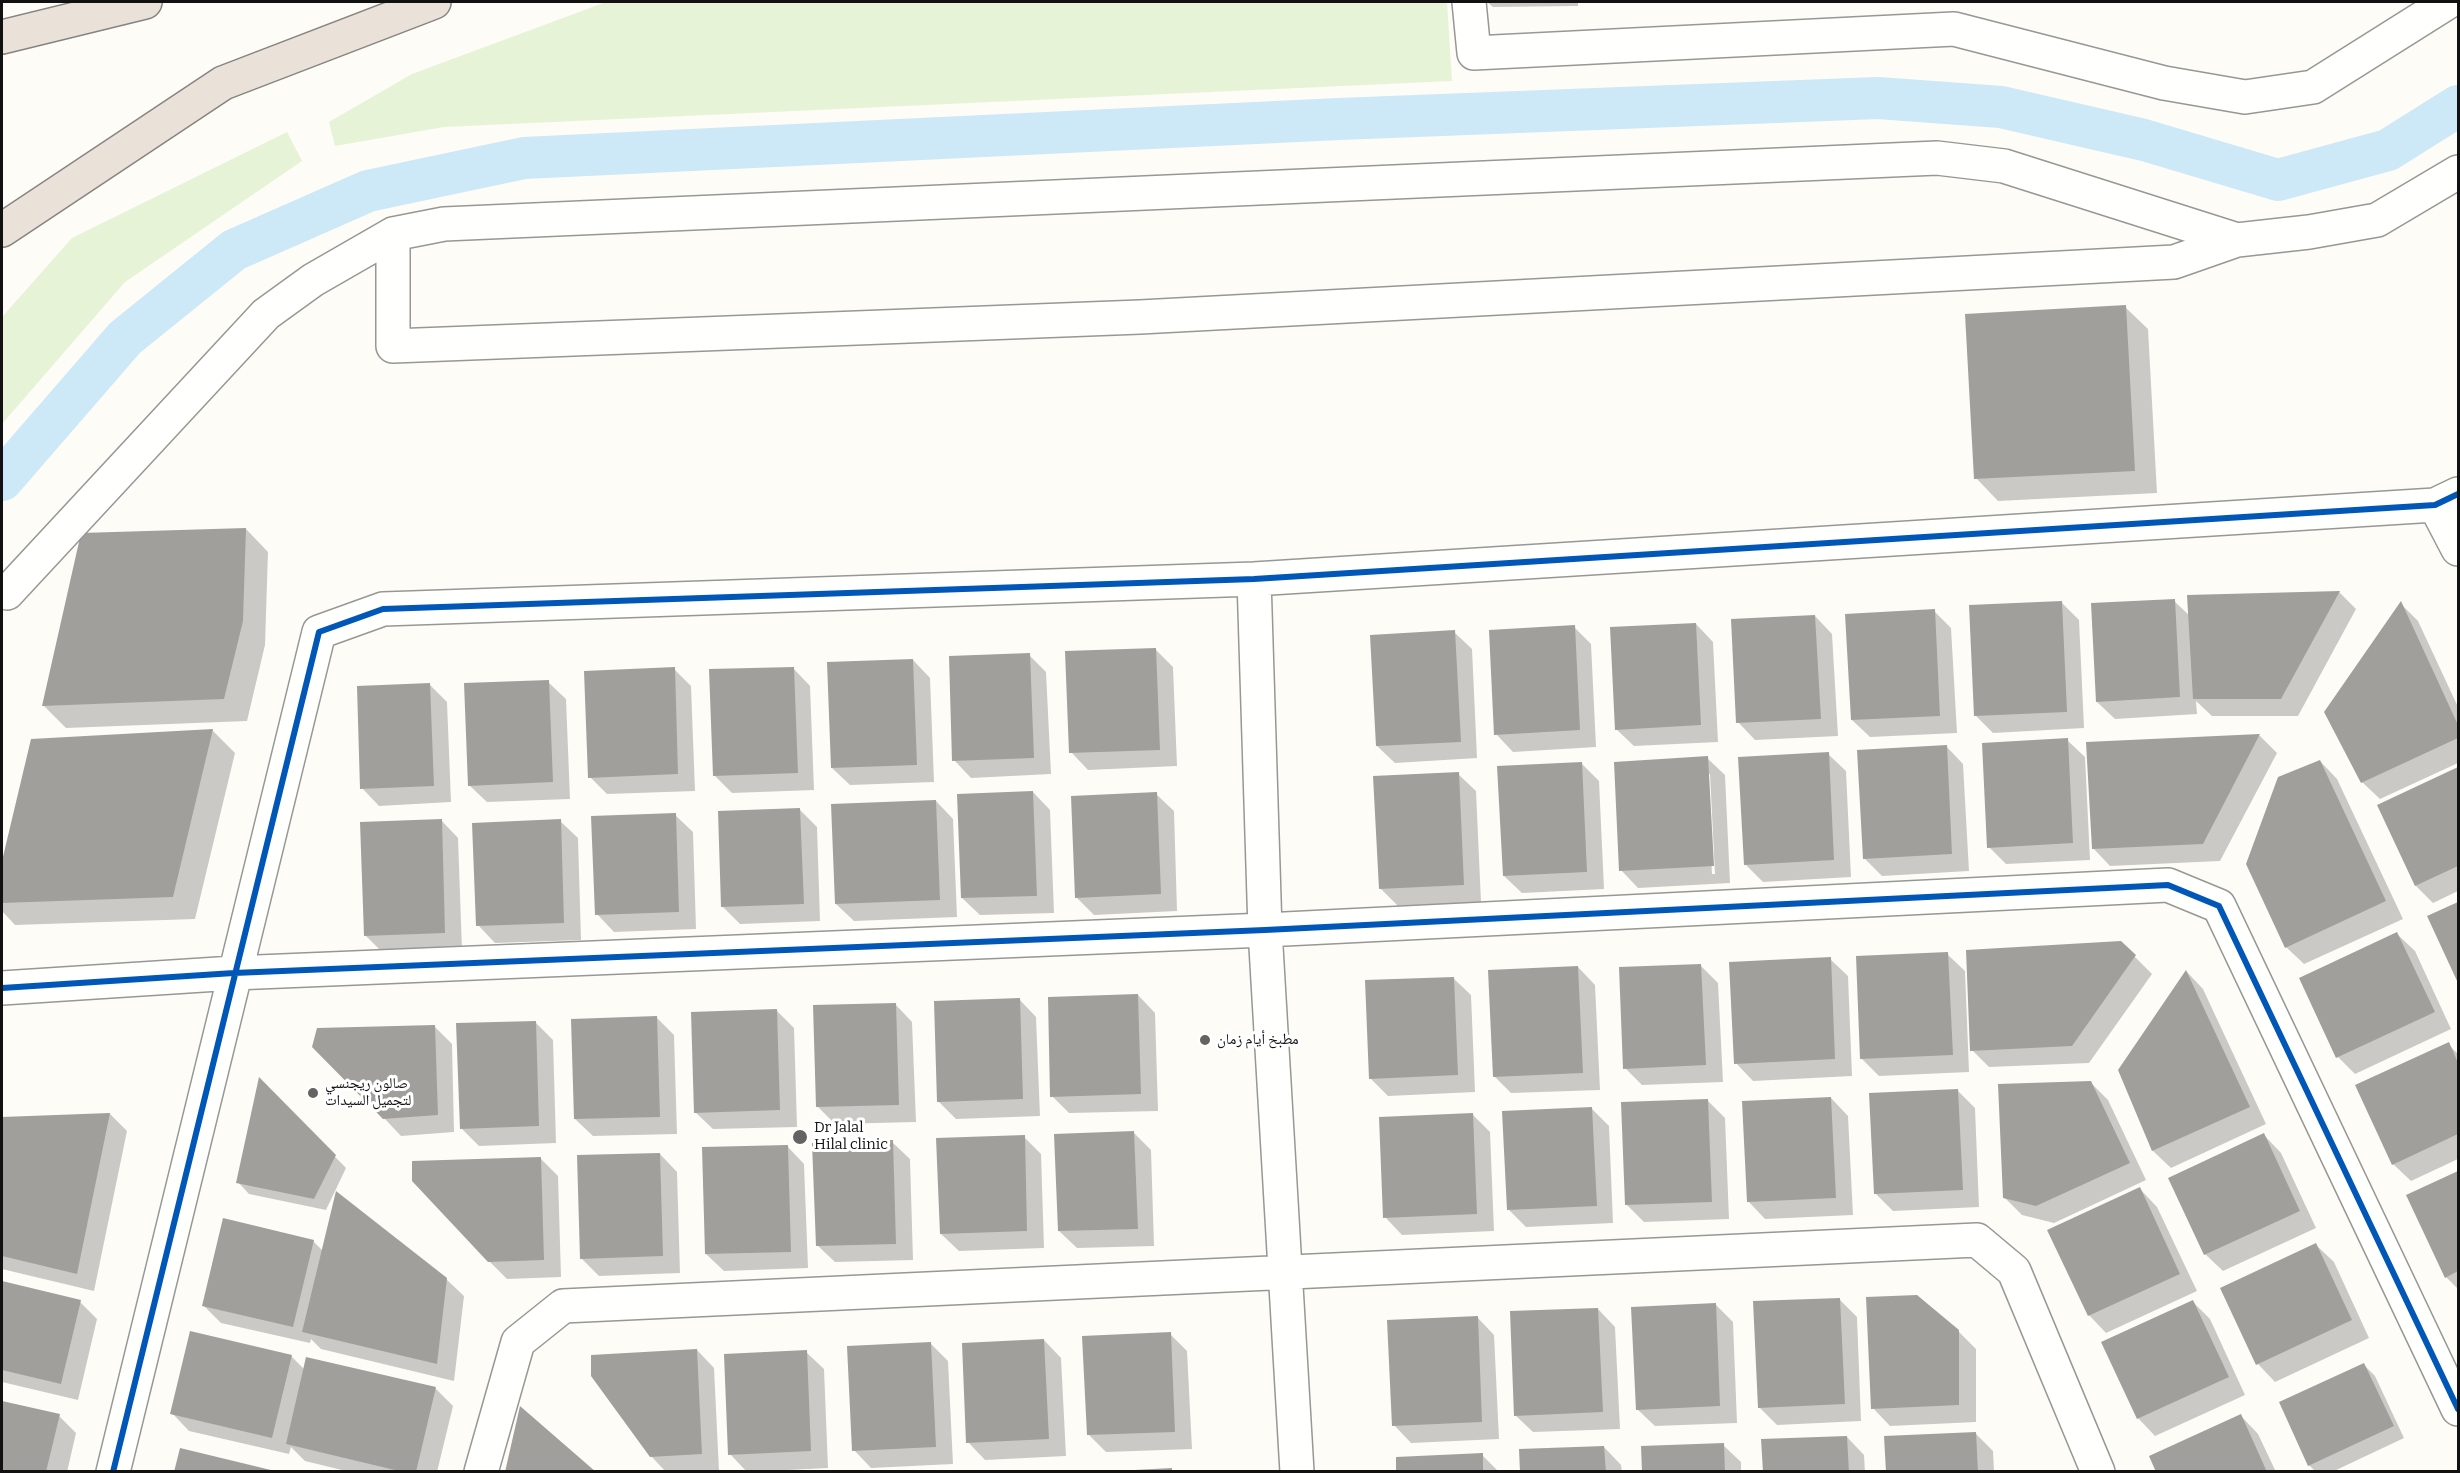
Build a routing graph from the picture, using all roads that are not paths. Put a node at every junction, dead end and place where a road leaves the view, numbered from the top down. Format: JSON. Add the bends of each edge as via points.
{"nodes":[{"id":1,"x":146,"y":2,"type":"edge"},
{"id":2,"x":434,"y":2,"type":"edge"},
{"id":3,"x":1469,"y":2,"type":"edge"},
{"id":4,"x":2448,"y":2,"type":"edge"},
{"id":5,"x":2,"y":37,"type":"edge"},
{"id":6,"x":2458,"y":172,"type":"edge"},
{"id":7,"x":2,"y":230,"type":"edge"},
{"id":8,"x":393,"y":234,"type":"junction"},
{"id":9,"x":2237,"y":240,"type":"junction"},
{"id":10,"x":2447,"y":500,"type":"edge"},
{"id":11,"x":2458,"y":549,"type":"edge"},
{"id":12,"x":1254,"y":579,"type":"junction"},
{"id":13,"x":7,"y":593,"type":"dead end"},
{"id":14,"x":1265,"y":930,"type":"junction"},
{"id":15,"x":234,"y":972,"type":"junction"},
{"id":16,"x":2,"y":988,"type":"edge"},
{"id":17,"x":1285,"y":1272,"type":"junction"},
{"id":18,"x":2458,"y":1409,"type":"edge"},
{"id":19,"x":113,"y":1472,"type":"edge"},
{"id":20,"x":481,"y":1472,"type":"edge"},
{"id":21,"x":1297,"y":1472,"type":"edge"},
{"id":22,"x":2098,"y":1472,"type":"edge"}],
"edges":[{"from":1,"to":5,"type":"highway"},
{"from":2,"to":7,"type":"highway","via":[[223,83]]},
{"from":3,"to":4,"type":"street","via":[[1474,53],[1954,29],[2164,83],[2245,97],[2313,87]]},
{"from":6,"to":9,"type":"street","via":[[2376,220]]},
{"from":8,"to":9,"type":"street","via":[[456,223],[1937,158],[2004,166]]},
{"from":8,"to":9,"type":"street","via":[[393,346],[1128,318],[2174,262]]},
{"from":8,"to":13,"type":"street","via":[[313,280],[266,314]]},
{"from":10,"to":11,"type":"street"},
{"from":10,"to":12,"type":"street"},
{"from":12,"to":14,"type":"street"},
{"from":12,"to":15,"type":"street","via":[[382,609],[319,632]]},
{"from":14,"to":15,"type":"street"},
{"from":14,"to":17,"type":"street"},
{"from":14,"to":18,"type":"street","via":[[2168,885],[2219,906]]},
{"from":15,"to":16,"type":"street"},
{"from":15,"to":19,"type":"street"},
{"from":17,"to":20,"type":"street","via":[[563,1306],[518,1342]]},
{"from":17,"to":21,"type":"street"},
{"from":17,"to":22,"type":"street","via":[[1977,1239],[2014,1271]]}]}
